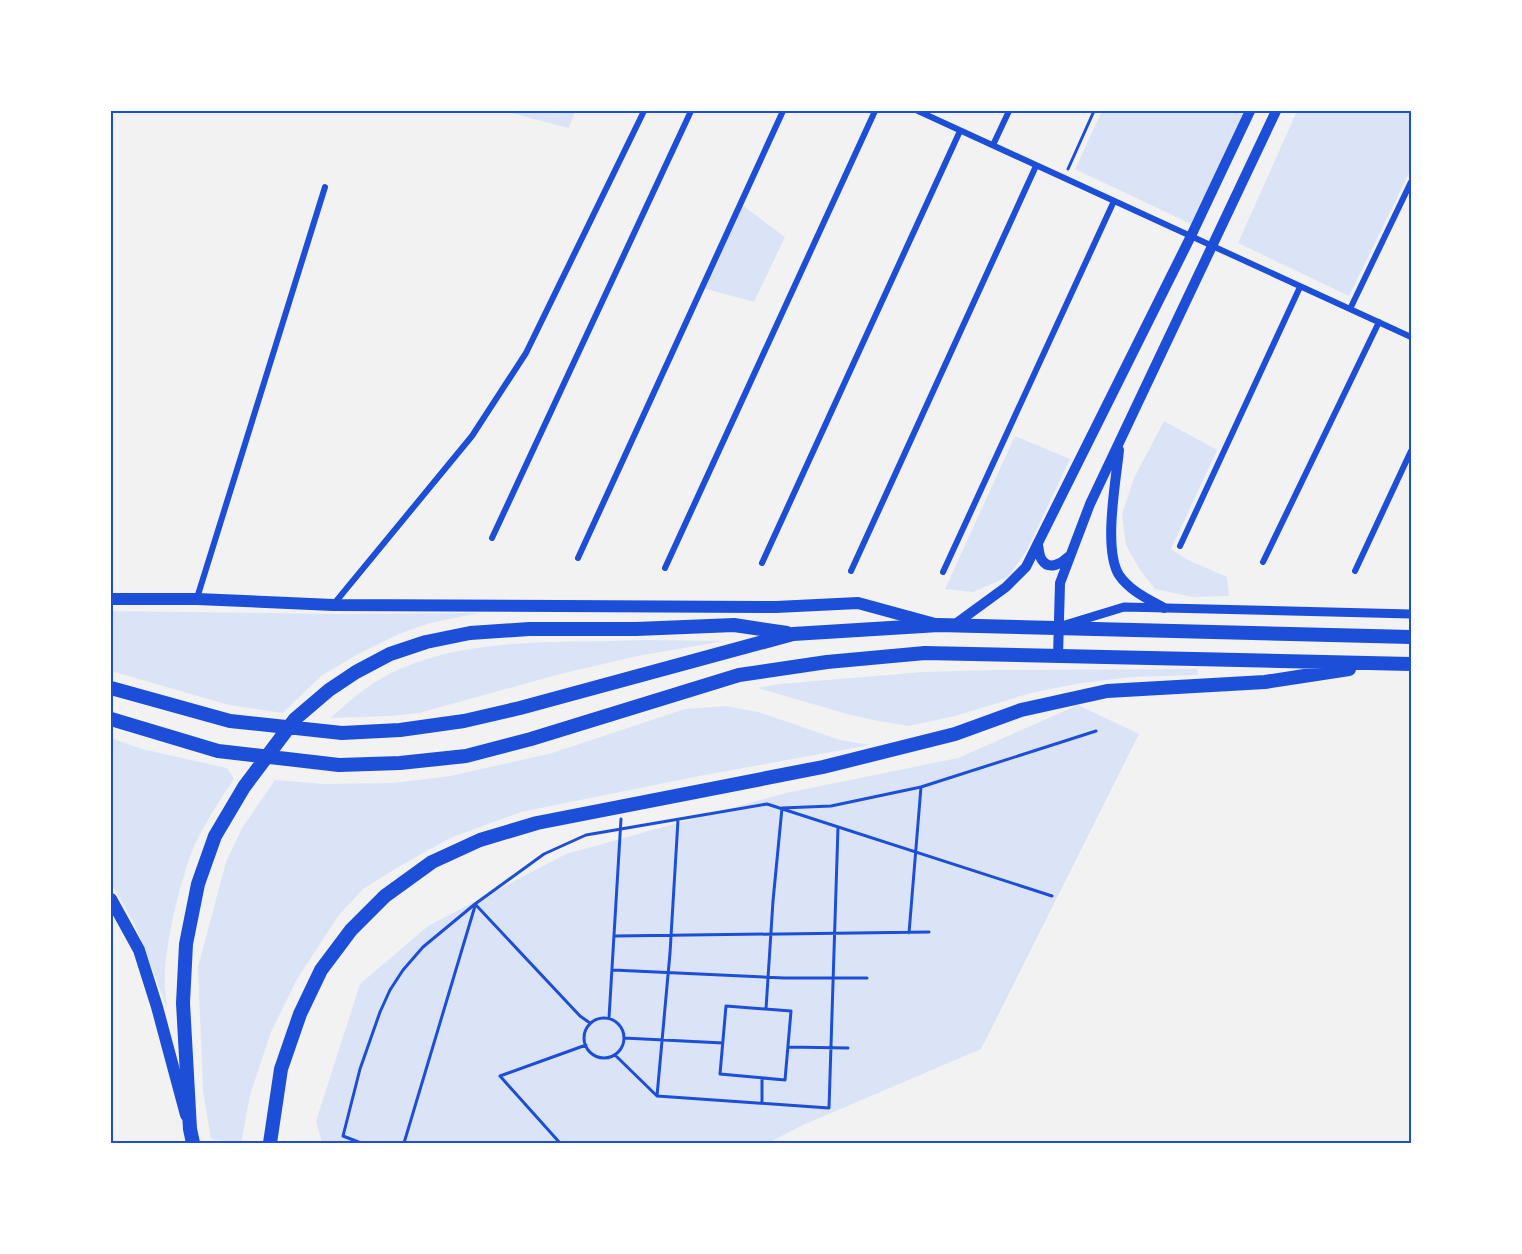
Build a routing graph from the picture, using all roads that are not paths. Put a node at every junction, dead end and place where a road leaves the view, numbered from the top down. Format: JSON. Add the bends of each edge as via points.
{"nodes":[{"id":1,"x":644,"y":111,"type":"edge"},
{"id":2,"x":691,"y":111,"type":"edge"},
{"id":3,"x":783,"y":111,"type":"edge"},
{"id":4,"x":875,"y":111,"type":"edge"},
{"id":5,"x":918,"y":111,"type":"edge"},
{"id":6,"x":1009,"y":111,"type":"edge"},
{"id":7,"x":1250,"y":111,"type":"edge"},
{"id":8,"x":1276,"y":111,"type":"edge"},
{"id":9,"x":960,"y":131,"type":"junction"},
{"id":10,"x":993,"y":145,"type":"junction"},
{"id":11,"x":1036,"y":165,"type":"junction"},
{"id":12,"x":1411,"y":182,"type":"edge"},
{"id":13,"x":325,"y":188,"type":"dead end"},
{"id":14,"x":1114,"y":201,"type":"junction"},
{"id":15,"x":1191,"y":236,"type":"junction"},
{"id":16,"x":1218,"y":249,"type":"junction"},
{"id":17,"x":1300,"y":286,"type":"junction"},
{"id":18,"x":1350,"y":309,"type":"junction"},
{"id":19,"x":1379,"y":322,"type":"junction"},
{"id":20,"x":1411,"y":337,"type":"edge"},
{"id":21,"x":1120,"y":440,"type":"junction"},
{"id":22,"x":1411,"y":451,"type":"edge"},
{"id":23,"x":492,"y":538,"type":"dead end"},
{"id":24,"x":1038,"y":544,"type":"junction"},
{"id":25,"x":1180,"y":546,"type":"dead end"},
{"id":26,"x":1071,"y":553,"type":"junction"},
{"id":27,"x":578,"y":558,"type":"dead end"},
{"id":28,"x":1263,"y":562,"type":"dead end"},
{"id":29,"x":762,"y":563,"type":"dead end"},
{"id":30,"x":665,"y":568,"type":"dead end"},
{"id":31,"x":851,"y":571,"type":"dead end"},
{"id":32,"x":1355,"y":571,"type":"dead end"},
{"id":33,"x":944,"y":572,"type":"dead end"},
{"id":34,"x":197,"y":599,"type":"junction"},
{"id":35,"x":111,"y":600,"type":"edge"},
{"id":36,"x":333,"y":605,"type":"junction"},
{"id":37,"x":1164,"y":608,"type":"junction"},
{"id":38,"x":1411,"y":614,"type":"edge"},
{"id":39,"x":939,"y":625,"type":"junction"},
{"id":40,"x":954,"y":625,"type":"junction"},
{"id":41,"x":1059,"y":627,"type":"junction"},
{"id":42,"x":793,"y":634,"type":"junction"},
{"id":43,"x":1411,"y":637,"type":"edge"},
{"id":44,"x":1058,"y":657,"type":"junction"},
{"id":45,"x":1383,"y":664,"type":"junction"},
{"id":46,"x":1411,"y":664,"type":"edge"},
{"id":47,"x":111,"y":688,"type":"edge"},
{"id":48,"x":111,"y":719,"type":"edge"},
{"id":49,"x":111,"y":899,"type":"edge"},
{"id":50,"x":189,"y":1129,"type":"junction"},
{"id":51,"x":270,"y":1140,"type":"edge"},
{"id":52,"x":193,"y":1143,"type":"edge"}],
"edges":[{"from":1,"to":36,"type":"street","via":[[526,353],[472,436]]},
{"from":2,"to":23,"type":"street"},
{"from":3,"to":27,"type":"street"},
{"from":4,"to":30,"type":"street"},
{"from":5,"to":9,"type":"street"},
{"from":6,"to":10,"type":"street"},
{"from":7,"to":15,"type":"main road"},
{"from":8,"to":16,"type":"main road"},
{"from":9,"to":10,"type":"street"},
{"from":9,"to":29,"type":"street"},
{"from":10,"to":11,"type":"street"},
{"from":11,"to":14,"type":"street"},
{"from":11,"to":31,"type":"street"},
{"from":12,"to":18,"type":"street"},
{"from":13,"to":34,"type":"street"},
{"from":14,"to":15,"type":"street"},
{"from":14,"to":33,"type":"street"},
{"from":15,"to":16,"type":"street"},
{"from":15,"to":24,"type":"main road"},
{"from":16,"to":17,"type":"street"},
{"from":16,"to":21,"type":"main road"},
{"from":17,"to":18,"type":"street"},
{"from":17,"to":25,"type":"street"},
{"from":18,"to":19,"type":"street"},
{"from":19,"to":20,"type":"street"},
{"from":19,"to":28,"type":"street"},
{"from":21,"to":26,"type":"main road"},
{"from":21,"to":37,"type":"main road","via":[[1111,552],[1119,574],[1137,593]]},
{"from":22,"to":32,"type":"street"},
{"from":24,"to":26,"type":"main road","via":[[1046,564],[1057,566]]},
{"from":24,"to":40,"type":"main road","via":[[1026,567],[1006,587]]},
{"from":26,"to":41,"type":"main road","via":[[1060,583]]},
{"from":34,"to":35,"type":"main road"},
{"from":34,"to":36,"type":"main road"},
{"from":36,"to":39,"type":"main road","via":[[776,607],[858,603]]},
{"from":37,"to":38,"type":"street"},
{"from":37,"to":41,"type":"street","via":[[1124,607]]},
{"from":39,"to":40,"type":"highway"},
{"from":39,"to":42,"type":"highway"},
{"from":40,"to":41,"type":"highway"},
{"from":41,"to":43,"type":"highway"},
{"from":41,"to":44,"type":"main road"},
{"from":42,"to":47,"type":"highway","via":[[520,708],[400,730],[342,733],[230,720]]},
{"from":42,"to":50,"type":"highway","via":[[735,625],[470,633],[390,654],[330,690],[296,719],[244,787],[215,836],[198,884],[186,944],[183,1003]]},
{"from":44,"to":45,"type":"highway"},
{"from":44,"to":48,"type":"highway","via":[[925,653],[750,674],[466,756],[400,763],[339,765],[218,751]]},
{"from":45,"to":46,"type":"highway"},
{"from":45,"to":51,"type":"highway","via":[[1265,682],[1107,691],[1021,710],[955,734],[823,767],[537,823],[480,840],[432,862],[385,896],[351,930],[321,970],[281,1069]]},
{"from":49,"to":50,"type":"main road","via":[[139,950]]},
{"from":50,"to":52,"type":"highway"}]}
